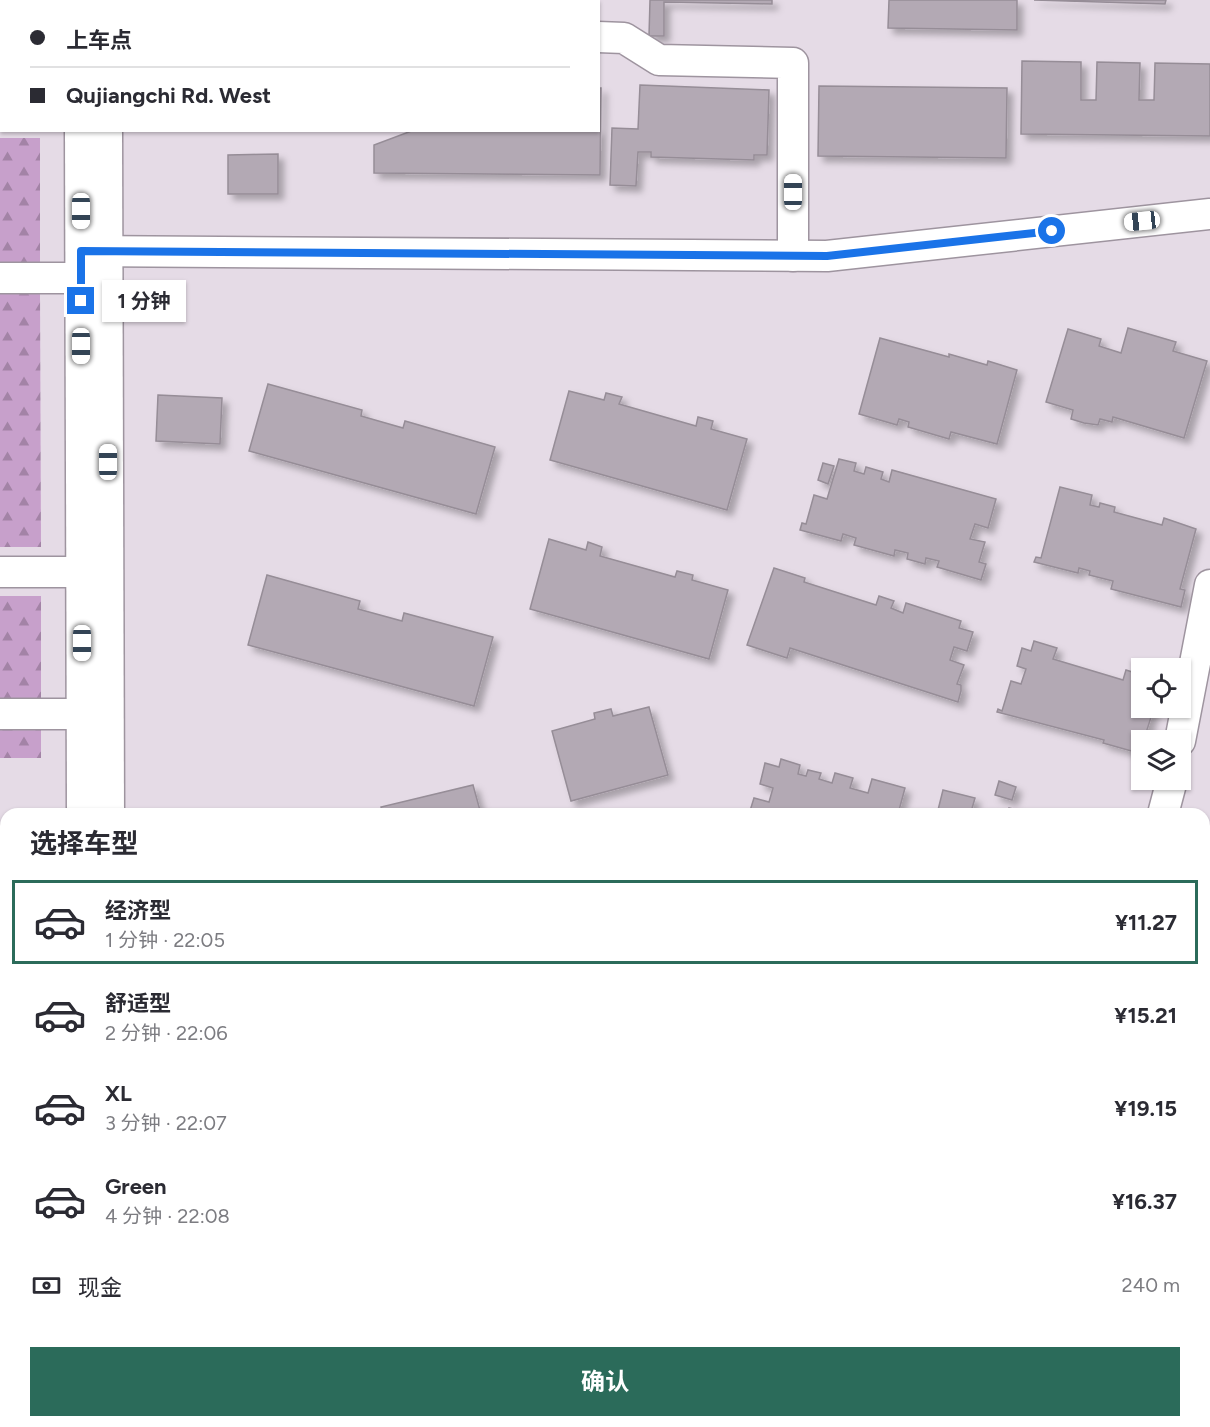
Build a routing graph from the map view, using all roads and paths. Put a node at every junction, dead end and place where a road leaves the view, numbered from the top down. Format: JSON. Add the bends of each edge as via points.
{"nodes":[{"id":1,"x":600,"y":37,"type":"edge"},
{"id":2,"x":80,"y":132,"type":"edge"},
{"id":3,"x":107,"y":132,"type":"edge"},
{"id":4,"x":1210,"y":214,"type":"edge"},
{"id":5,"x":793,"y":256,"type":"junction"},
{"id":6,"x":89,"y":260,"type":"junction"},
{"id":7,"x":0,"y":278,"type":"edge"},
{"id":8,"x":0,"y":572,"type":"edge"},
{"id":9,"x":81,"y":572,"type":"junction"},
{"id":10,"x":1210,"y":585,"type":"edge"},
{"id":11,"x":0,"y":714,"type":"edge"},
{"id":12,"x":82,"y":714,"type":"junction"},
{"id":13,"x":1182,"y":730,"type":"edge"},
{"id":14,"x":1169,"y":790,"type":"edge"},
{"id":15,"x":82,"y":808,"type":"edge"},
{"id":16,"x":109,"y":808,"type":"edge"},
{"id":17,"x":1165,"y":808,"type":"edge"}],
"edges":[{"from":1,"to":5,"type":"street","via":[[624,38],[659,60],[793,63]]},
{"from":2,"to":6,"type":"street"},
{"from":3,"to":6,"type":"street"},
{"from":4,"to":5,"type":"street","via":[[827,256]]},
{"from":5,"to":6,"type":"street"},
{"from":6,"to":7,"type":"street"},
{"from":6,"to":9,"type":"street"},
{"from":6,"to":16,"type":"street"},
{"from":8,"to":9,"type":"street"},
{"from":9,"to":12,"type":"street"},
{"from":10,"to":13,"type":"street"},
{"from":11,"to":12,"type":"street"},
{"from":12,"to":15,"type":"street"},
{"from":14,"to":17,"type":"street"}]}
